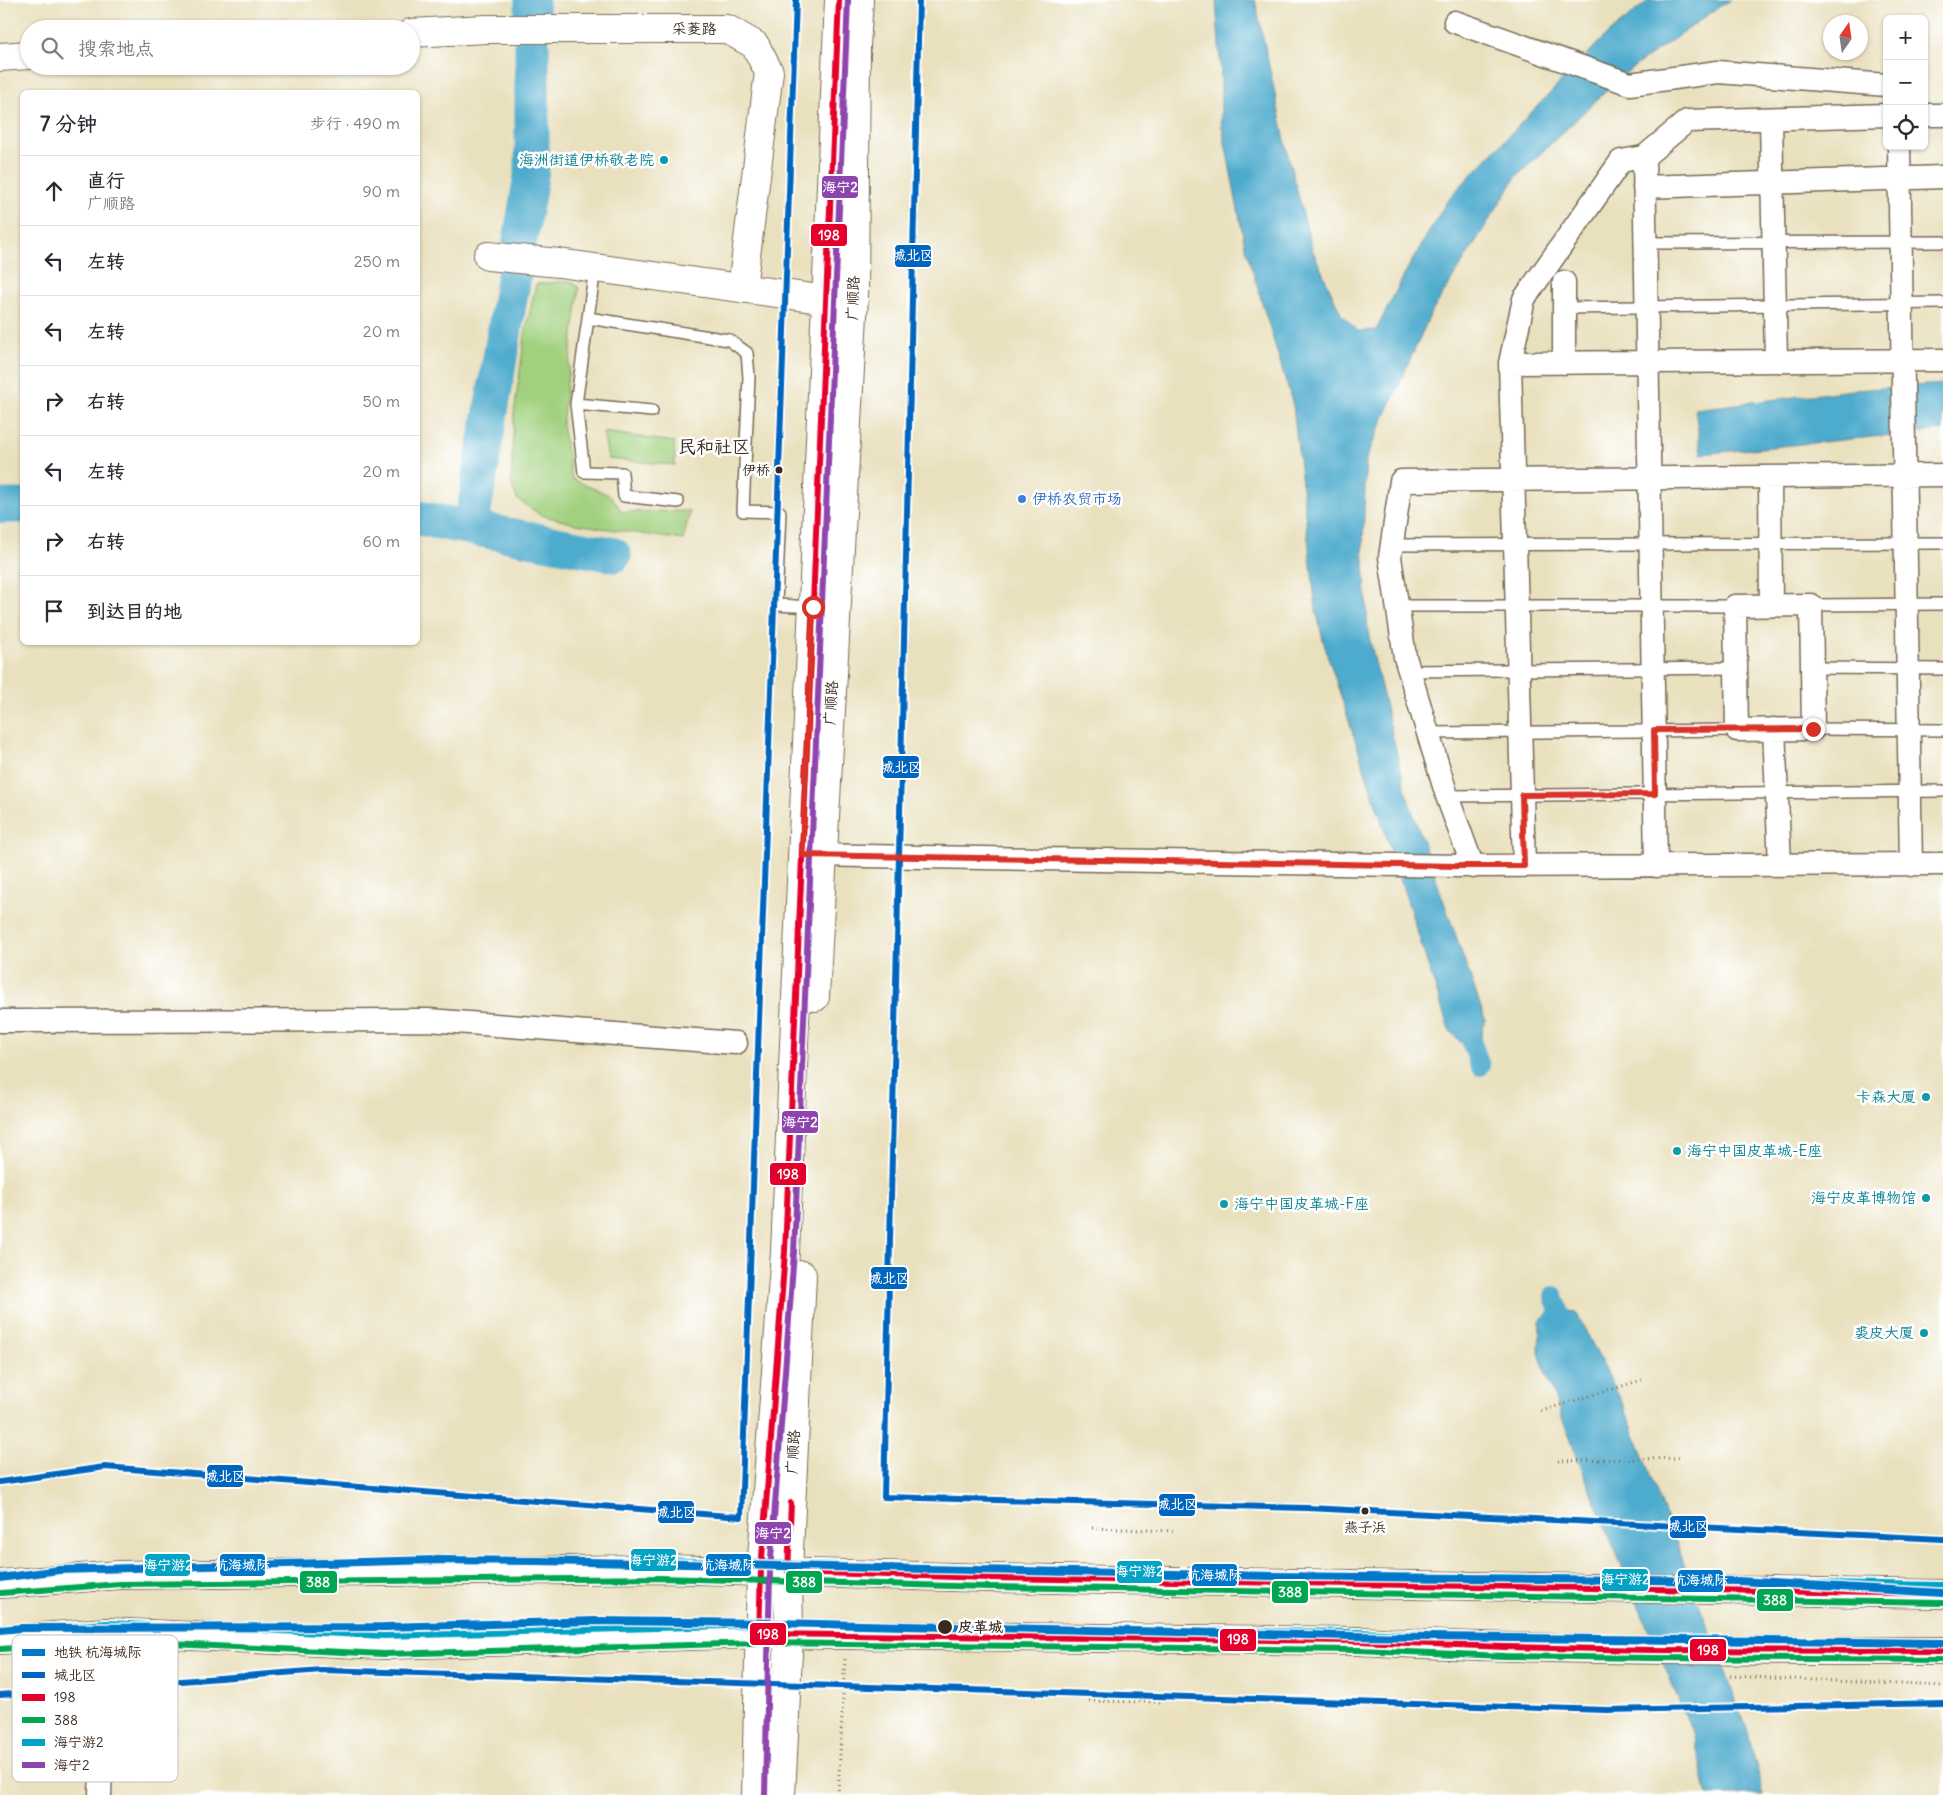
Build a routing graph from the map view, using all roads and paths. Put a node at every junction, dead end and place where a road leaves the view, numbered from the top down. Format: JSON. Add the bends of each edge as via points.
{"nodes":[{"id":1,"x":839,"y":0,"type":"edge"},
{"id":2,"x":859,"y":0,"type":"edge"},
{"id":3,"x":1455,"y":22,"type":"dead end"},
{"id":4,"x":420,"y":33,"type":"edge"},
{"id":5,"x":847,"y":41,"type":"junction"},
{"id":6,"x":20,"y":56,"type":"edge"},
{"id":7,"x":0,"y":57,"type":"edge"},
{"id":8,"x":1883,"y":86,"type":"edge"},
{"id":9,"x":1883,"y":115,"type":"edge"},
{"id":10,"x":1928,"y":115,"type":"edge"},
{"id":11,"x":1943,"y":115,"type":"edge"},
{"id":12,"x":1770,"y":119,"type":"junction"},
{"id":13,"x":1899,"y":150,"type":"edge"},
{"id":14,"x":1644,"y":157,"type":"junction"},
{"id":15,"x":1943,"y":177,"type":"edge"},
{"id":16,"x":1900,"y":178,"type":"junction"},
{"id":17,"x":1772,"y":183,"type":"junction"},
{"id":18,"x":1644,"y":188,"type":"junction"},
{"id":19,"x":1901,"y":242,"type":"junction"},
{"id":20,"x":1943,"y":242,"type":"edge"},
{"id":21,"x":1645,"y":243,"type":"junction"},
{"id":22,"x":1773,"y":243,"type":"junction"},
{"id":23,"x":488,"y":256,"type":"dead end"},
{"id":24,"x":595,"y":268,"type":"junction"},
{"id":25,"x":1564,"y":282,"type":"dead end"},
{"id":26,"x":742,"y":288,"type":"junction"},
{"id":27,"x":827,"y":300,"type":"junction"},
{"id":28,"x":1902,"y":304,"type":"junction"},
{"id":29,"x":1943,"y":304,"type":"edge"},
{"id":30,"x":1775,"y":306,"type":"junction"},
{"id":31,"x":1646,"y":307,"type":"junction"},
{"id":32,"x":1564,"y":308,"type":"junction"},
{"id":33,"x":588,"y":318,"type":"junction"},
{"id":34,"x":1943,"y":360,"type":"edge"},
{"id":35,"x":1776,"y":361,"type":"junction"},
{"id":36,"x":1903,"y":361,"type":"junction"},
{"id":37,"x":1647,"y":362,"type":"junction"},
{"id":38,"x":1510,"y":363,"type":"junction"},
{"id":39,"x":1564,"y":363,"type":"junction"},
{"id":40,"x":576,"y":404,"type":"junction"},
{"id":41,"x":652,"y":411,"type":"dead end"},
{"id":42,"x":1905,"y":466,"type":"junction"},
{"id":43,"x":1943,"y":475,"type":"edge"},
{"id":44,"x":1770,"y":477,"type":"junction"},
{"id":45,"x":1649,"y":479,"type":"junction"},
{"id":46,"x":1513,"y":480,"type":"junction"},
{"id":47,"x":678,"y":502,"type":"dead end"},
{"id":48,"x":1771,"y":543,"type":"junction"},
{"id":49,"x":1906,"y":543,"type":"junction"},
{"id":50,"x":1943,"y":543,"type":"edge"},
{"id":51,"x":1650,"y":544,"type":"junction"},
{"id":52,"x":1392,"y":545,"type":"junction"},
{"id":53,"x":1515,"y":545,"type":"junction"},
{"id":54,"x":1812,"y":604,"type":"junction"},
{"id":55,"x":1907,"y":604,"type":"junction"},
{"id":56,"x":1943,"y":604,"type":"edge"},
{"id":57,"x":1771,"y":605,"type":"junction"},
{"id":58,"x":1397,"y":606,"type":"junction"},
{"id":59,"x":1517,"y":606,"type":"junction"},
{"id":60,"x":1652,"y":606,"type":"junction"},
{"id":61,"x":1735,"y":606,"type":"junction"},
{"id":62,"x":825,"y":608,"type":"junction"},
{"id":63,"x":1736,"y":668,"type":"junction"},
{"id":64,"x":1812,"y":668,"type":"junction"},
{"id":65,"x":1653,"y":669,"type":"junction"},
{"id":66,"x":1908,"y":669,"type":"junction"},
{"id":67,"x":1943,"y":669,"type":"edge"},
{"id":68,"x":1519,"y":670,"type":"junction"},
{"id":69,"x":1409,"y":671,"type":"junction"},
{"id":70,"x":1774,"y":729,"type":"junction"},
{"id":71,"x":1813,"y":729,"type":"junction"},
{"id":72,"x":1654,"y":730,"type":"junction"},
{"id":73,"x":1737,"y":730,"type":"junction"},
{"id":74,"x":1909,"y":730,"type":"junction"},
{"id":75,"x":1943,"y":730,"type":"edge"},
{"id":76,"x":1520,"y":732,"type":"junction"},
{"id":77,"x":1428,"y":733,"type":"junction"},
{"id":78,"x":1910,"y":791,"type":"junction"},
{"id":79,"x":1943,"y":791,"type":"edge"},
{"id":80,"x":1777,"y":793,"type":"junction"},
{"id":81,"x":1655,"y":794,"type":"junction"},
{"id":82,"x":1522,"y":795,"type":"junction"},
{"id":83,"x":1447,"y":796,"type":"junction"},
{"id":84,"x":812,"y":855,"type":"junction"},
{"id":85,"x":1943,"y":864,"type":"edge"},
{"id":86,"x":1780,"y":865,"type":"junction"},
{"id":87,"x":1911,"y":865,"type":"junction"},
{"id":88,"x":1466,"y":866,"type":"junction"},
{"id":89,"x":1524,"y":866,"type":"junction"},
{"id":90,"x":1656,"y":866,"type":"junction"},
{"id":91,"x":0,"y":1021,"type":"edge"},
{"id":92,"x":736,"y":1043,"type":"dead end"},
{"id":93,"x":1642,"y":1380,"type":"dead end"},
{"id":94,"x":1541,"y":1410,"type":"dead end"},
{"id":95,"x":1679,"y":1458,"type":"dead end"},
{"id":96,"x":1558,"y":1461,"type":"dead end"},
{"id":97,"x":1092,"y":1528,"type":"dead end"},
{"id":98,"x":1174,"y":1531,"type":"dead end"},
{"id":99,"x":774,"y":1571,"type":"junction"},
{"id":100,"x":0,"y":1584,"type":"edge"},
{"id":101,"x":1943,"y":1594,"type":"edge"},
{"id":102,"x":107,"y":1632,"type":"junction"},
{"id":103,"x":759,"y":1634,"type":"junction"},
{"id":104,"x":789,"y":1634,"type":"junction"},
{"id":105,"x":67,"y":1635,"type":"edge"},
{"id":106,"x":107,"y":1635,"type":"edge"},
{"id":107,"x":166,"y":1635,"type":"edge"},
{"id":108,"x":178,"y":1636,"type":"edge"},
{"id":109,"x":1943,"y":1651,"type":"edge"},
{"id":110,"x":845,"y":1656,"type":"dead end"},
{"id":111,"x":1727,"y":1663,"type":"junction"},
{"id":112,"x":1943,"y":1686,"type":"edge"},
{"id":113,"x":1089,"y":1701,"type":"dead end"},
{"id":114,"x":1162,"y":1702,"type":"dead end"},
{"id":115,"x":101,"y":1782,"type":"edge"},
{"id":116,"x":100,"y":1795,"type":"edge"},
{"id":117,"x":756,"y":1795,"type":"edge"},
{"id":118,"x":780,"y":1795,"type":"edge"},
{"id":119,"x":838,"y":1795,"type":"edge"}],
"edges":[{"from":1,"to":5,"type":"main road"},
{"from":2,"to":5,"type":"main road","name":"广顺路"},
{"from":3,"to":8,"type":"street","via":[[1630,84],[1718,72]]},
{"from":4,"to":26,"type":"main road","name":"采菱路","via":[[486,29],[727,29],[755,45],[769,72]]},
{"from":5,"to":27,"type":"main road","name":"广顺路"},
{"from":5,"to":62,"type":"main road","name":"广顺路","via":[[854,297]]},
{"from":6,"to":7,"type":"main road"},
{"from":9,"to":12,"type":"street"},
{"from":10,"to":11,"type":"street"},
{"from":12,"to":14,"type":"street","via":[[1687,121]]},
{"from":12,"to":17,"type":"street"},
{"from":13,"to":16,"type":"street"},
{"from":14,"to":18,"type":"street"},
{"from":14,"to":38,"type":"street","via":[[1621,161],[1524,299]]},
{"from":15,"to":16,"type":"street"},
{"from":16,"to":17,"type":"street"},
{"from":16,"to":19,"type":"street"},
{"from":17,"to":18,"type":"street"},
{"from":17,"to":22,"type":"street"},
{"from":18,"to":21,"type":"street"},
{"from":19,"to":20,"type":"lane"},
{"from":19,"to":22,"type":"lane"},
{"from":19,"to":28,"type":"street"},
{"from":21,"to":22,"type":"lane"},
{"from":21,"to":31,"type":"street"},
{"from":22,"to":30,"type":"street"},
{"from":23,"to":24,"type":"main road"},
{"from":24,"to":26,"type":"main road"},
{"from":24,"to":33,"type":"lane"},
{"from":25,"to":32,"type":"street"},
{"from":26,"to":27,"type":"main road"},
{"from":27,"to":62,"type":"main road","name":"广顺路"},
{"from":28,"to":29,"type":"lane"},
{"from":28,"to":30,"type":"lane"},
{"from":28,"to":36,"type":"street"},
{"from":30,"to":31,"type":"lane"},
{"from":30,"to":35,"type":"street"},
{"from":31,"to":32,"type":"lane"},
{"from":31,"to":37,"type":"street"},
{"from":32,"to":39,"type":"street"},
{"from":33,"to":40,"type":"lane"},
{"from":33,"to":62,"type":"lane","via":[[729,340],[747,353],[749,377],[743,511],[780,512],[776,605]]},
{"from":34,"to":36,"type":"street"},
{"from":35,"to":36,"type":"street"},
{"from":35,"to":37,"type":"street"},
{"from":36,"to":42,"type":"street"},
{"from":37,"to":39,"type":"street"},
{"from":37,"to":45,"type":"street"},
{"from":38,"to":39,"type":"street"},
{"from":38,"to":46,"type":"street"},
{"from":40,"to":41,"type":"lane"},
{"from":40,"to":47,"type":"lane","via":[[584,472],[622,473],[624,496]]},
{"from":42,"to":43,"type":"street"},
{"from":42,"to":44,"type":"street"},
{"from":42,"to":49,"type":"street"},
{"from":44,"to":45,"type":"street"},
{"from":44,"to":48,"type":"street"},
{"from":45,"to":46,"type":"street"},
{"from":45,"to":51,"type":"street"},
{"from":46,"to":52,"type":"street","via":[[1400,482]]},
{"from":46,"to":53,"type":"street"},
{"from":48,"to":49,"type":"lane"},
{"from":48,"to":51,"type":"lane"},
{"from":48,"to":57,"type":"street"},
{"from":49,"to":50,"type":"lane"},
{"from":49,"to":55,"type":"street"},
{"from":51,"to":53,"type":"lane"},
{"from":51,"to":60,"type":"street"},
{"from":52,"to":53,"type":"lane"},
{"from":52,"to":58,"type":"street","via":[[1390,558]]},
{"from":53,"to":59,"type":"street"},
{"from":54,"to":55,"type":"lane"},
{"from":54,"to":57,"type":"street"},
{"from":54,"to":64,"type":"street"},
{"from":55,"to":56,"type":"lane"},
{"from":55,"to":66,"type":"street"},
{"from":57,"to":61,"type":"street"},
{"from":58,"to":59,"type":"lane"},
{"from":58,"to":69,"type":"street"},
{"from":59,"to":60,"type":"lane"},
{"from":59,"to":68,"type":"street"},
{"from":60,"to":61,"type":"lane"},
{"from":60,"to":65,"type":"street"},
{"from":61,"to":63,"type":"street"},
{"from":62,"to":84,"type":"main road","name":"广顺路"},
{"from":63,"to":65,"type":"lane"},
{"from":63,"to":73,"type":"street"},
{"from":64,"to":66,"type":"lane"},
{"from":64,"to":71,"type":"street"},
{"from":65,"to":68,"type":"lane"},
{"from":65,"to":72,"type":"street"},
{"from":66,"to":67,"type":"lane"},
{"from":66,"to":74,"type":"street"},
{"from":68,"to":69,"type":"lane"},
{"from":68,"to":76,"type":"street"},
{"from":69,"to":77,"type":"street"},
{"from":70,"to":71,"type":"street"},
{"from":70,"to":73,"type":"street"},
{"from":70,"to":80,"type":"street"},
{"from":71,"to":74,"type":"lane"},
{"from":72,"to":73,"type":"lane"},
{"from":72,"to":76,"type":"lane"},
{"from":72,"to":81,"type":"street"},
{"from":74,"to":75,"type":"lane"},
{"from":74,"to":78,"type":"street"},
{"from":76,"to":77,"type":"lane"},
{"from":76,"to":82,"type":"street"},
{"from":77,"to":83,"type":"street"},
{"from":78,"to":79,"type":"lane"},
{"from":78,"to":80,"type":"lane"},
{"from":78,"to":87,"type":"street"},
{"from":80,"to":81,"type":"lane"},
{"from":80,"to":86,"type":"street"},
{"from":81,"to":82,"type":"lane"},
{"from":81,"to":90,"type":"street"},
{"from":82,"to":83,"type":"lane"},
{"from":82,"to":89,"type":"street"},
{"from":83,"to":88,"type":"street"},
{"from":84,"to":88,"type":"street"},
{"from":84,"to":99,"type":"main road","name":"广顺路","via":[[785,1252]]},
{"from":85,"to":87,"type":"street"},
{"from":86,"to":87,"type":"street"},
{"from":86,"to":90,"type":"street"},
{"from":88,"to":89,"type":"street"},
{"from":89,"to":90,"type":"street"},
{"from":91,"to":92,"type":"street","via":[[428,1020]]},
{"from":93,"to":94,"type":"path"},
{"from":95,"to":96,"type":"path"},
{"from":97,"to":98,"type":"path"},
{"from":99,"to":100,"type":"main road","via":[[640,1569],[120,1575]]},
{"from":99,"to":101,"type":"main road","via":[[989,1578]]},
{"from":99,"to":103,"type":"main road","name":"广顺路"},
{"from":99,"to":104,"type":"main road","name":"广顺路"},
{"from":102,"to":105,"type":"main road"},
{"from":102,"to":106,"type":"street"},
{"from":102,"to":107,"type":"main road"},
{"from":103,"to":104,"type":"main road"},
{"from":103,"to":108,"type":"main road","via":[[384,1646]]},
{"from":103,"to":117,"type":"main road","name":"广顺路"},
{"from":104,"to":111,"type":"main road","via":[[1359,1641],[1637,1650]]},
{"from":104,"to":118,"type":"main road","name":"广顺路"},
{"from":109,"to":111,"type":"main road"},
{"from":110,"to":119,"type":"path"},
{"from":111,"to":112,"type":"path"},
{"from":113,"to":114,"type":"path"},
{"from":115,"to":116,"type":"street"}]}
